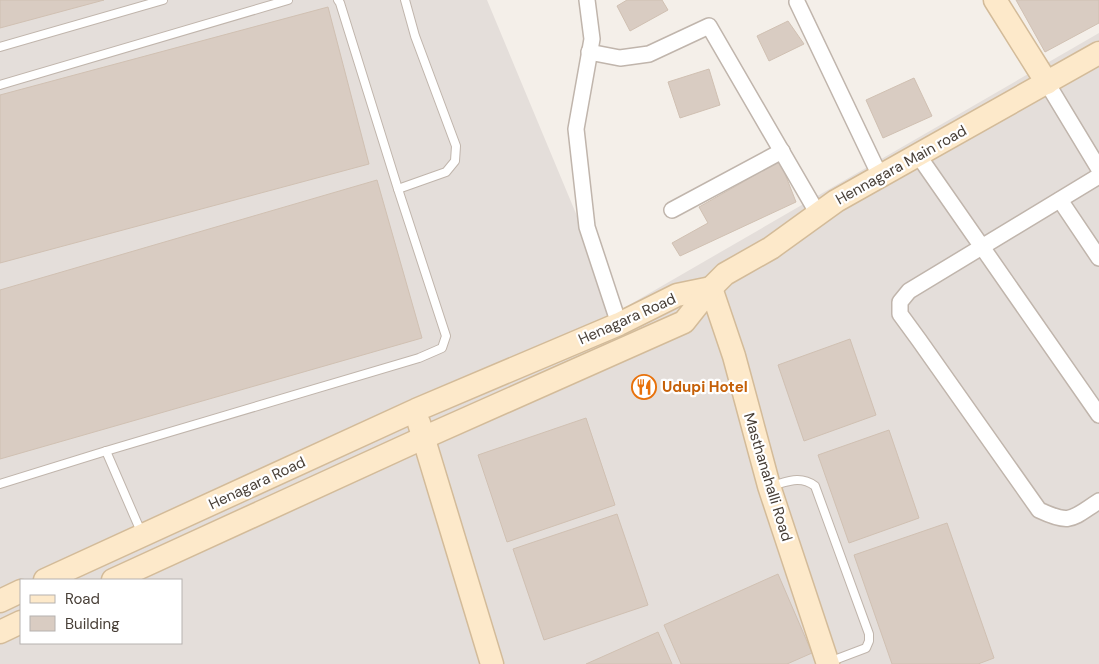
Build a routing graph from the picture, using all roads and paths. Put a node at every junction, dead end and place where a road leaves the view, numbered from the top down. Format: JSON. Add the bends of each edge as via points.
{"nodes":[{"id":1,"x":163,"y":0,"type":"edge"},
{"id":2,"x":288,"y":0,"type":"edge"},
{"id":3,"x":338,"y":0,"type":"edge"},
{"id":4,"x":405,"y":0,"type":"edge"},
{"id":5,"x":588,"y":0,"type":"edge"},
{"id":6,"x":995,"y":0,"type":"edge"},
{"id":7,"x":797,"y":2,"type":"dead end"},
{"id":8,"x":0,"y":47,"type":"edge"},
{"id":9,"x":590,"y":52,"type":"junction"},
{"id":10,"x":1099,"y":54,"type":"edge"},
{"id":11,"x":1047,"y":83,"type":"junction"},
{"id":12,"x":0,"y":85,"type":"edge"},
{"id":13,"x":782,"y":151,"type":"junction"},
{"id":14,"x":918,"y":155,"type":"junction"},
{"id":15,"x":1099,"y":169,"type":"edge"},
{"id":16,"x":880,"y":176,"type":"junction"},
{"id":17,"x":1099,"y":176,"type":"edge"},
{"id":18,"x":398,"y":189,"type":"junction"},
{"id":19,"x":1060,"y":200,"type":"junction"},
{"id":20,"x":672,"y":210,"type":"dead end"},
{"id":21,"x":818,"y":214,"type":"junction"},
{"id":22,"x":982,"y":246,"type":"junction"},
{"id":23,"x":1099,"y":258,"type":"edge"},
{"id":24,"x":711,"y":288,"type":"junction"},
{"id":25,"x":619,"y":324,"type":"junction"},
{"id":26,"x":416,"y":410,"type":"junction"},
{"id":27,"x":1099,"y":415,"type":"edge"},
{"id":28,"x":423,"y":438,"type":"junction"},
{"id":29,"x":106,"y":451,"type":"junction"},
{"id":30,"x":0,"y":484,"type":"edge"},
{"id":31,"x":769,"y":486,"type":"junction"},
{"id":32,"x":1099,"y":501,"type":"edge"},
{"id":33,"x":142,"y":535,"type":"junction"},
{"id":34,"x":47,"y":579,"type":"edge"},
{"id":35,"x":115,"y":579,"type":"edge"},
{"id":36,"x":20,"y":591,"type":"edge"},
{"id":37,"x":0,"y":601,"type":"edge"},
{"id":38,"x":20,"y":622,"type":"edge"},
{"id":39,"x":0,"y":632,"type":"edge"},
{"id":40,"x":828,"y":663,"type":"edge"},
{"id":41,"x":492,"y":664,"type":"edge"}],
"edges":[{"from":1,"to":8,"type":"lane"},
{"from":2,"to":12,"type":"lane"},
{"from":3,"to":18,"type":"lane"},
{"from":4,"to":18,"type":"lane","via":[[456,146],[455,161],[446,172]]},
{"from":5,"to":9,"type":"street"},
{"from":6,"to":11,"type":"street"},
{"from":7,"to":16,"type":"street"},
{"from":9,"to":13,"type":"street","via":[[620,58],[649,54],[709,26]]},
{"from":9,"to":25,"type":"street","via":[[576,129],[586,227]]},
{"from":10,"to":11,"type":"street","name":"Hennagara Main road"},
{"from":11,"to":14,"type":"street","name":"Hennagara Main road"},
{"from":11,"to":15,"type":"street"},
{"from":13,"to":20,"type":"street"},
{"from":13,"to":21,"type":"street"},
{"from":14,"to":16,"type":"street","name":"Hennagara Main road"},
{"from":14,"to":22,"type":"street"},
{"from":16,"to":21,"type":"street","name":"Hennagara Main road"},
{"from":17,"to":19,"type":"street"},
{"from":18,"to":29,"type":"lane","via":[[446,336],[442,348],[420,358]]},
{"from":19,"to":22,"type":"street"},
{"from":19,"to":23,"type":"street"},
{"from":21,"to":24,"type":"street","name":"Hennagara Main road","via":[[771,248],[726,274]]},
{"from":22,"to":27,"type":"street"},
{"from":22,"to":32,"type":"street","via":[[909,292],[900,302],[900,314],[1039,510],[1057,519],[1072,519]]},
{"from":24,"to":25,"type":"street","name":"Henagara Road","via":[[677,295]]},
{"from":24,"to":28,"type":"street","name":"Henagara Road","via":[[684,322]]},
{"from":24,"to":31,"type":"street","name":"Masthanahalli Road","via":[[734,356]]},
{"from":25,"to":26,"type":"street","name":"Henagara Road"},
{"from":26,"to":28,"type":"street"},
{"from":26,"to":33,"type":"street","name":"Henagara Road"},
{"from":28,"to":35,"type":"street","name":"Henagara Road"},
{"from":28,"to":41,"type":"street"},
{"from":29,"to":30,"type":"lane"},
{"from":29,"to":33,"type":"lane"},
{"from":31,"to":40,"type":"street","name":"Masthanahalli Road"},
{"from":31,"to":40,"type":"lane","via":[[800,479],[815,486],[869,634],[866,648]]},
{"from":33,"to":34,"type":"street","name":"Henagara Road"},
{"from":36,"to":37,"type":"street"},
{"from":38,"to":39,"type":"street"}]}
